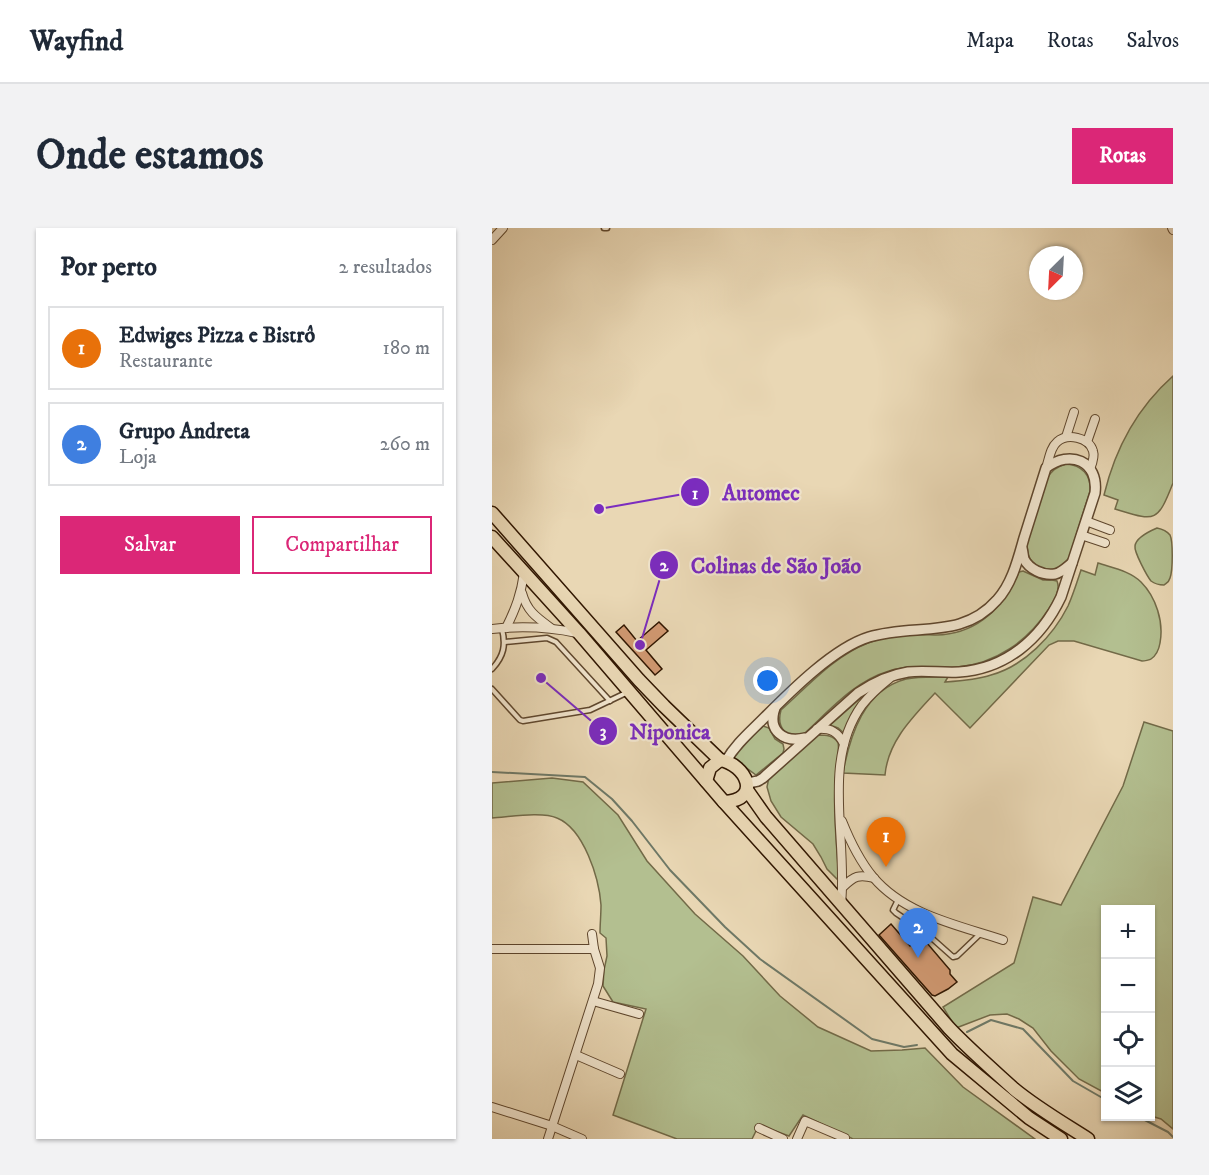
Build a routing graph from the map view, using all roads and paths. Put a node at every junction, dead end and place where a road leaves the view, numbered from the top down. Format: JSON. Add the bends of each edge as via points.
{"nodes":[{"id":1,"x":503,"y":228,"type":"edge"},
{"id":2,"x":492,"y":240,"type":"edge"},
{"id":3,"x":1074,"y":412,"type":"dead end"},
{"id":4,"x":1095,"y":418,"type":"dead end"},
{"id":5,"x":1066,"y":437,"type":"junction"},
{"id":6,"x":1087,"y":442,"type":"junction"},
{"id":7,"x":1046,"y":468,"type":"junction"},
{"id":8,"x":1090,"y":469,"type":"junction"},
{"id":9,"x":492,"y":513,"type":"edge"},
{"id":10,"x":1086,"y":521,"type":"junction"},
{"id":11,"x":1110,"y":530,"type":"dead end"},
{"id":12,"x":1081,"y":535,"type":"junction"},
{"id":13,"x":492,"y":537,"type":"edge"},
{"id":14,"x":1105,"y":543,"type":"dead end"},
{"id":15,"x":1022,"y":546,"type":"junction"},
{"id":16,"x":1072,"y":563,"type":"junction"},
{"id":17,"x":524,"y":573,"type":"junction"},
{"id":18,"x":522,"y":591,"type":"junction"},
{"id":19,"x":504,"y":628,"type":"junction"},
{"id":20,"x":551,"y":628,"type":"junction"},
{"id":21,"x":492,"y":629,"type":"edge"},
{"id":22,"x":579,"y":633,"type":"junction"},
{"id":23,"x":506,"y":642,"type":"junction"},
{"id":24,"x":492,"y":669,"type":"edge"},
{"id":25,"x":892,"y":676,"type":"junction"},
{"id":26,"x":492,"y":689,"type":"edge"},
{"id":27,"x":628,"y":692,"type":"junction"},
{"id":28,"x":610,"y":701,"type":"junction"},
{"id":29,"x":776,"y":706,"type":"junction"},
{"id":30,"x":816,"y":730,"type":"junction"},
{"id":31,"x":806,"y":738,"type":"junction"},
{"id":32,"x":844,"y":744,"type":"junction"},
{"id":33,"x":723,"y":760,"type":"junction"},
{"id":34,"x":706,"y":781,"type":"junction"},
{"id":35,"x":748,"y":787,"type":"junction"},
{"id":36,"x":724,"y":801,"type":"junction"},
{"id":37,"x":840,"y":817,"type":"junction"},
{"id":38,"x":874,"y":878,"type":"junction"},
{"id":39,"x":843,"y":887,"type":"junction"},
{"id":40,"x":898,"y":900,"type":"junction"},
{"id":41,"x":842,"y":904,"type":"junction"},
{"id":42,"x":982,"y":933,"type":"junction"},
{"id":43,"x":592,"y":934,"type":"dead end"},
{"id":44,"x":1004,"y":940,"type":"dead end"},
{"id":45,"x":492,"y":949,"type":"edge"},
{"id":46,"x":594,"y":949,"type":"junction"},
{"id":47,"x":593,"y":1001,"type":"junction"},
{"id":48,"x":639,"y":1014,"type":"dead end"},
{"id":49,"x":576,"y":1055,"type":"junction"},
{"id":50,"x":620,"y":1074,"type":"dead end"},
{"id":51,"x":492,"y":1107,"type":"edge"},
{"id":52,"x":552,"y":1126,"type":"junction"},
{"id":53,"x":759,"y":1128,"type":"dead end"},
{"id":54,"x":845,"y":1138,"type":"edge"},
{"id":55,"x":548,"y":1139,"type":"edge"},
{"id":56,"x":582,"y":1139,"type":"edge"},
{"id":57,"x":783,"y":1139,"type":"edge"},
{"id":58,"x":797,"y":1139,"type":"edge"},
{"id":59,"x":1061,"y":1139,"type":"edge"},
{"id":60,"x":1088,"y":1139,"type":"edge"}],
"edges":[{"from":1,"to":2,"type":"street"},
{"from":3,"to":5,"type":"street"},
{"from":4,"to":6,"type":"street"},
{"from":5,"to":6,"type":"street"},
{"from":5,"to":7,"type":"street","via":[[1052,448]]},
{"from":6,"to":8,"type":"street","via":[[1093,449]]},
{"from":7,"to":8,"type":"street","via":[[1066,458]]},
{"from":7,"to":15,"type":"street"},
{"from":8,"to":10,"type":"street","via":[[1096,484]]},
{"from":9,"to":33,"type":"main road","via":[[639,681]]},
{"from":10,"to":11,"type":"street"},
{"from":10,"to":12,"type":"street"},
{"from":12,"to":14,"type":"street"},
{"from":12,"to":16,"type":"street"},
{"from":13,"to":17,"type":"main road"},
{"from":15,"to":16,"type":"street","via":[[1029,566],[1045,574],[1064,570]]},
{"from":15,"to":29,"type":"street","via":[[1010,581],[983,614],[943,628],[892,631],[867,637],[824,662]]},
{"from":16,"to":25,"type":"street","via":[[1061,597],[1040,632],[1004,660],[960,672]]},
{"from":17,"to":18,"type":"street"},
{"from":17,"to":22,"type":"main road"},
{"from":18,"to":19,"type":"street"},
{"from":18,"to":20,"type":"street","via":[[531,612]]},
{"from":19,"to":20,"type":"street"},
{"from":19,"to":21,"type":"street"},
{"from":19,"to":23,"type":"lane"},
{"from":20,"to":22,"type":"street"},
{"from":22,"to":27,"type":"main road"},
{"from":23,"to":24,"type":"lane"},
{"from":23,"to":28,"type":"lane","via":[[552,639]]},
{"from":25,"to":30,"type":"street","via":[[858,693]]},
{"from":25,"to":32,"type":"street","via":[[862,705]]},
{"from":26,"to":28,"type":"lane","via":[[523,721],[590,710]]},
{"from":27,"to":28,"type":"lane"},
{"from":27,"to":34,"type":"main road"},
{"from":29,"to":31,"type":"street","via":[[773,724],[777,731],[790,740]]},
{"from":29,"to":33,"type":"street"},
{"from":30,"to":31,"type":"street"},
{"from":30,"to":32,"type":"street","via":[[834,731]]},
{"from":31,"to":35,"type":"street"},
{"from":32,"to":37,"type":"street"},
{"from":33,"to":34,"type":"main road","via":[[710,768]]},
{"from":33,"to":35,"type":"main road","via":[[743,774]]},
{"from":34,"to":36,"type":"main road"},
{"from":35,"to":36,"type":"main road","via":[[742,797]]},
{"from":35,"to":41,"type":"main road","via":[[766,817]]},
{"from":36,"to":59,"type":"main road","via":[[952,1054],[1029,1118]]},
{"from":37,"to":38,"type":"street","via":[[860,860]]},
{"from":37,"to":39,"type":"street"},
{"from":38,"to":39,"type":"street","via":[[856,877]]},
{"from":38,"to":40,"type":"street"},
{"from":39,"to":41,"type":"street"},
{"from":40,"to":42,"type":"street"},
{"from":40,"to":42,"type":"lane","via":[[893,910],[953,957]]},
{"from":41,"to":60,"type":"main road","via":[[966,1045],[1016,1090]]},
{"from":42,"to":44,"type":"street"},
{"from":43,"to":46,"type":"street"},
{"from":45,"to":46,"type":"street"},
{"from":46,"to":47,"type":"street","via":[[600,968]]},
{"from":47,"to":48,"type":"street"},
{"from":47,"to":49,"type":"street"},
{"from":49,"to":50,"type":"street"},
{"from":49,"to":52,"type":"street"},
{"from":51,"to":52,"type":"street"},
{"from":52,"to":55,"type":"street"},
{"from":52,"to":56,"type":"street"},
{"from":53,"to":57,"type":"street"},
{"from":54,"to":58,"type":"street","via":[[805,1121]]}]}
